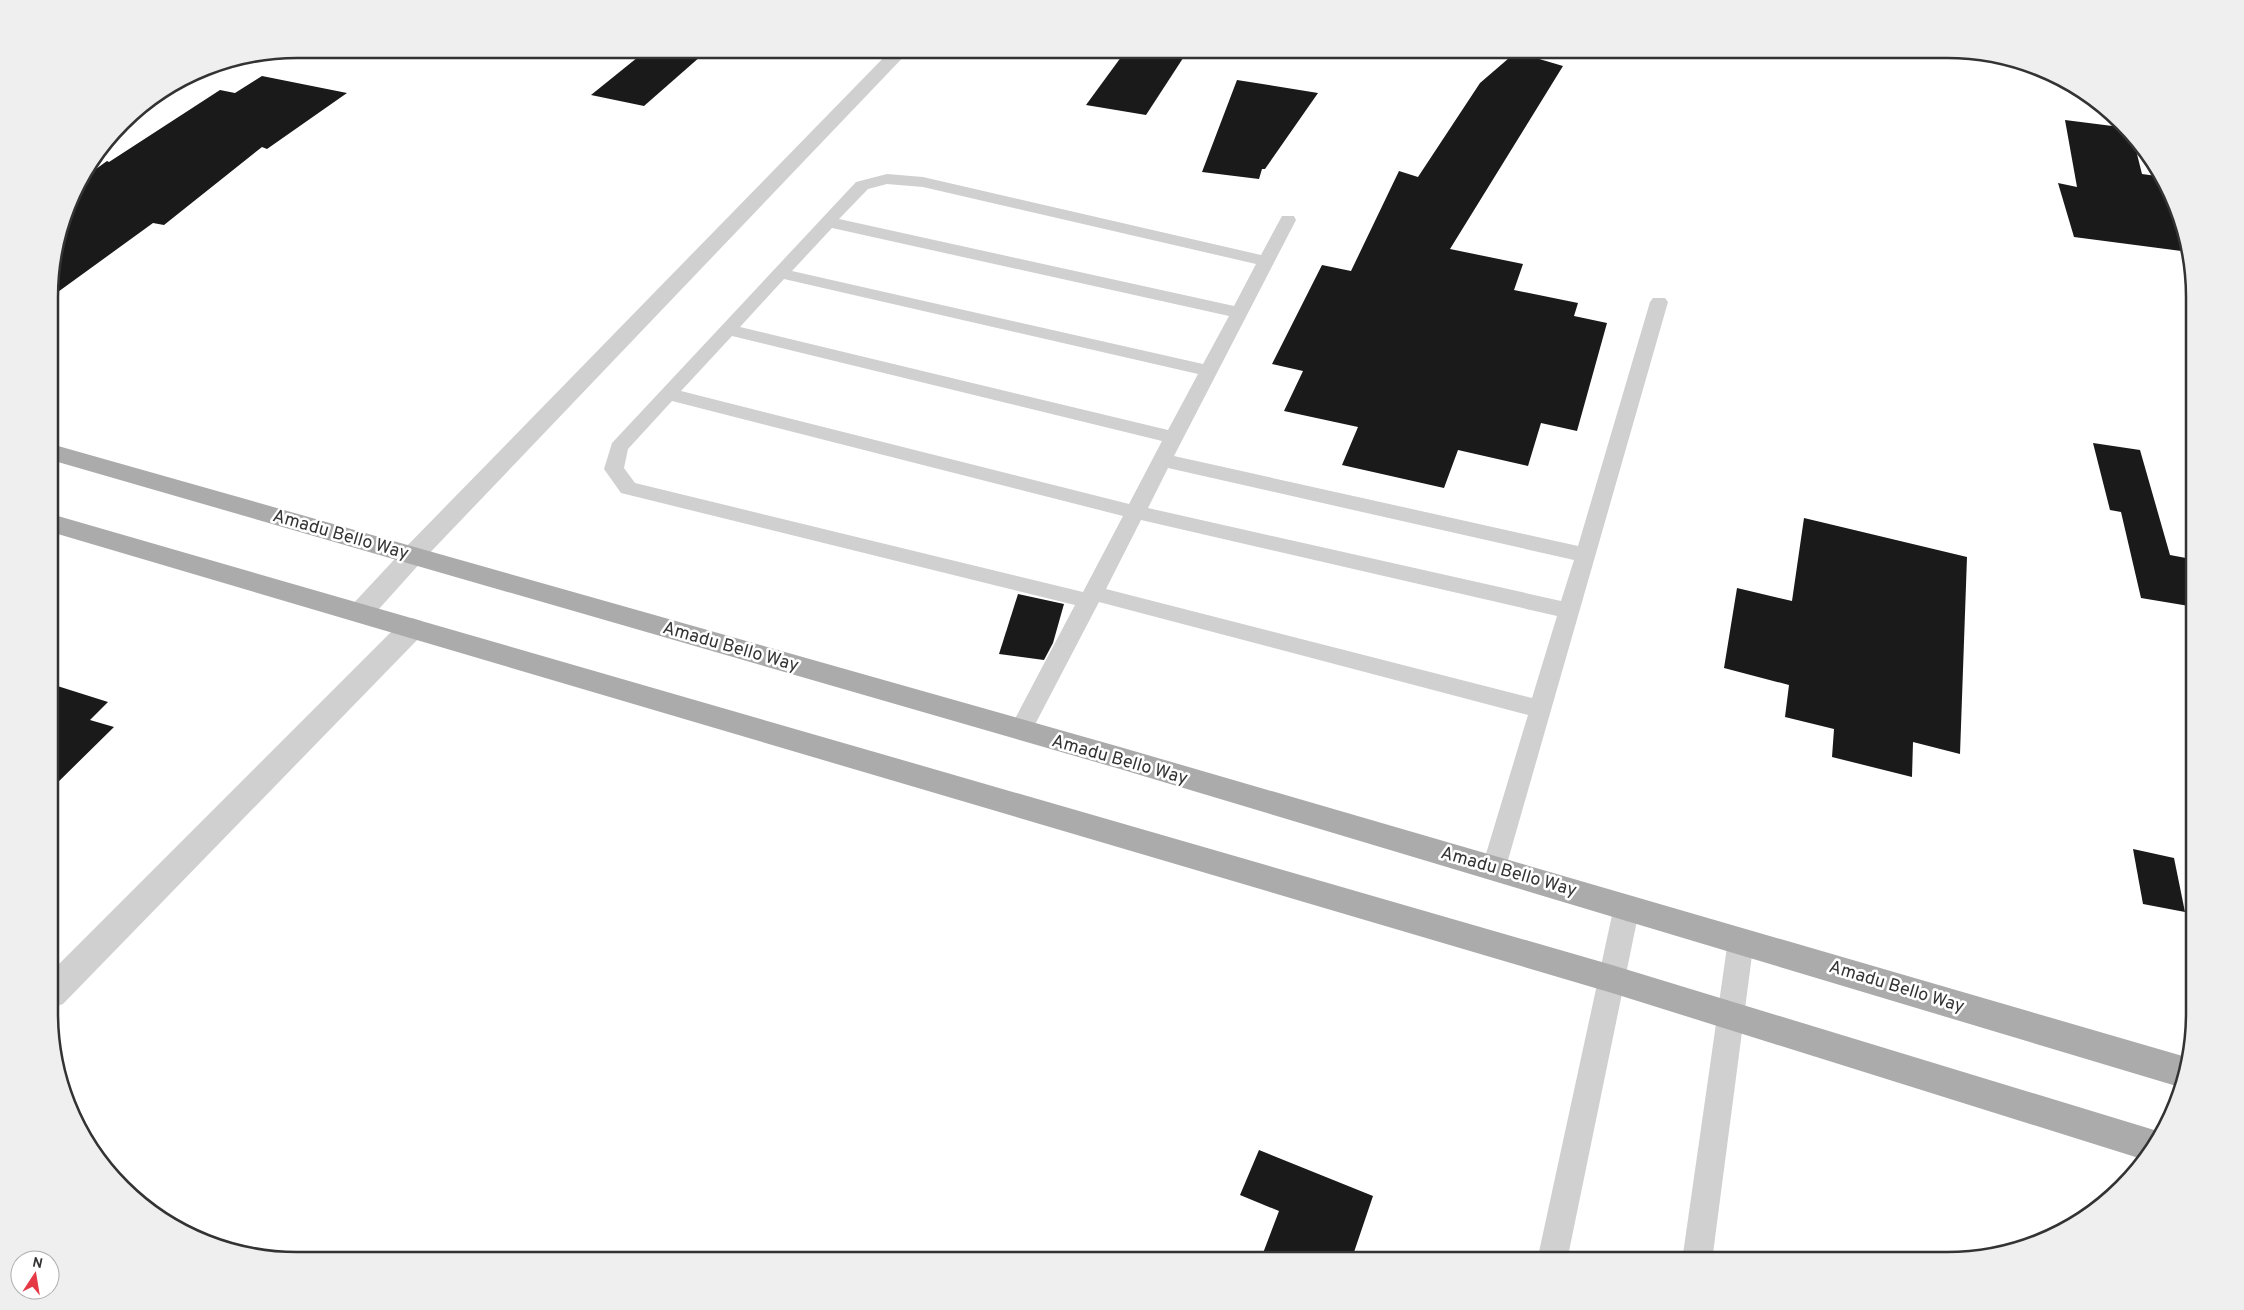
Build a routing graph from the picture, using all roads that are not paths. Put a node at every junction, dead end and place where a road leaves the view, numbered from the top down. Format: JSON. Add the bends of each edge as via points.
{"nodes":[{"id":1,"x":893,"y":58,"type":"edge"},
{"id":2,"x":1288,"y":220,"type":"dead end"},
{"id":3,"x":828,"y":222,"type":"junction"},
{"id":4,"x":1266,"y":261,"type":"junction"},
{"id":5,"x":780,"y":273,"type":"junction"},
{"id":6,"x":1659,"y":302,"type":"dead end"},
{"id":7,"x":1240,"y":313,"type":"junction"},
{"id":8,"x":728,"y":330,"type":"junction"},
{"id":9,"x":1209,"y":371,"type":"junction"},
{"id":10,"x":668,"y":394,"type":"junction"},
{"id":11,"x":1174,"y":438,"type":"junction"},
{"id":12,"x":58,"y":454,"type":"edge"},
{"id":13,"x":1162,"y":460,"type":"junction"},
{"id":14,"x":1135,"y":512,"type":"junction"},
{"id":15,"x":58,"y":525,"type":"edge"},
{"id":16,"x":414,"y":554,"type":"junction"},
{"id":17,"x":1585,"y":555,"type":"junction"},
{"id":18,"x":1091,"y":597,"type":"junction"},
{"id":19,"x":1569,"y":611,"type":"junction"},
{"id":20,"x":360,"y":613,"type":"junction"},
{"id":21,"x":412,"y":628,"type":"junction"},
{"id":22,"x":1540,"y":709,"type":"junction"},
{"id":23,"x":1021,"y":730,"type":"junction"},
{"id":24,"x":1494,"y":867,"type":"junction"},
{"id":25,"x":1627,"y":906,"type":"junction"},
{"id":26,"x":1741,"y":940,"type":"junction"},
{"id":27,"x":1612,"y":979,"type":"junction"},
{"id":28,"x":58,"y":987,"type":"edge"},
{"id":29,"x":1731,"y":1015,"type":"junction"},
{"id":30,"x":2179,"y":1071,"type":"edge"},
{"id":31,"x":2148,"y":1143,"type":"edge"},
{"id":32,"x":1554,"y":1252,"type":"edge"},
{"id":33,"x":1699,"y":1252,"type":"edge"}],
"edges":[{"from":1,"to":16,"type":"street"},
{"from":2,"to":4,"type":"lane"},
{"from":3,"to":4,"type":"lane","via":[[862,185],[887,179],[923,182]]},
{"from":3,"to":5,"type":"lane"},
{"from":3,"to":7,"type":"lane"},
{"from":4,"to":7,"type":"lane"},
{"from":5,"to":8,"type":"lane"},
{"from":5,"to":9,"type":"lane"},
{"from":6,"to":17,"type":"lane"},
{"from":7,"to":9,"type":"lane"},
{"from":8,"to":10,"type":"lane"},
{"from":8,"to":11,"type":"lane"},
{"from":9,"to":11,"type":"lane"},
{"from":10,"to":14,"type":"lane"},
{"from":10,"to":18,"type":"lane","via":[[619,447],[614,468],[628,488]]},
{"from":11,"to":13,"type":"lane"},
{"from":12,"to":16,"type":"main road","name":"Amadu Bello Way"},
{"from":13,"to":14,"type":"lane"},
{"from":13,"to":17,"type":"lane"},
{"from":14,"to":18,"type":"lane"},
{"from":14,"to":19,"type":"lane"},
{"from":15,"to":20,"type":"main road"},
{"from":16,"to":20,"type":"street"},
{"from":16,"to":23,"type":"main road","name":"Amadu Bello Way"},
{"from":17,"to":19,"type":"lane"},
{"from":18,"to":22,"type":"lane"},
{"from":18,"to":23,"type":"lane"},
{"from":19,"to":22,"type":"lane"},
{"from":20,"to":21,"type":"main road"},
{"from":21,"to":27,"type":"main road"},
{"from":21,"to":28,"type":"street"},
{"from":22,"to":24,"type":"lane"},
{"from":23,"to":24,"type":"main road","name":"Amadu Bello Way"},
{"from":24,"to":25,"type":"main road","name":"Amadu Bello Way"},
{"from":25,"to":26,"type":"main road","name":"Amadu Bello Way"},
{"from":25,"to":27,"type":"lane"},
{"from":26,"to":29,"type":"lane"},
{"from":26,"to":30,"type":"main road","name":"Amadu Bello Way"},
{"from":27,"to":29,"type":"main road"},
{"from":27,"to":32,"type":"lane"},
{"from":29,"to":31,"type":"main road"},
{"from":29,"to":33,"type":"lane"}]}
